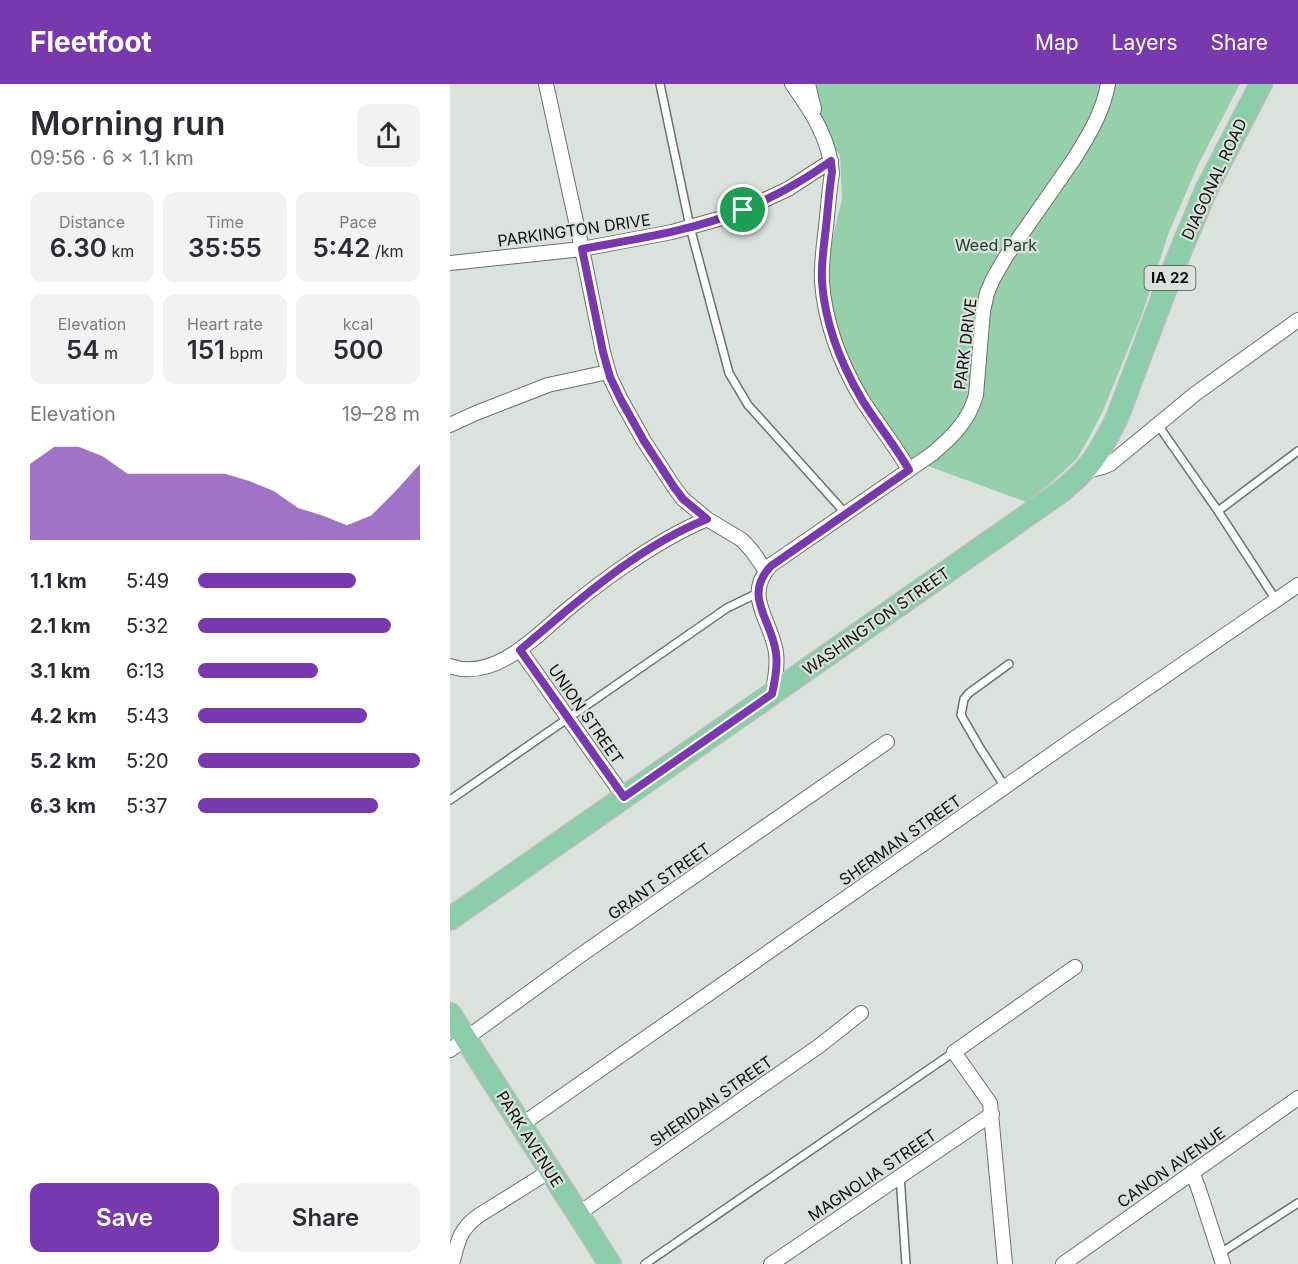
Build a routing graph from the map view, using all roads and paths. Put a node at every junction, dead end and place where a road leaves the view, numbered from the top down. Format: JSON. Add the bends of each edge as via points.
{"nodes":[{"id":1,"x":546,"y":84,"type":"edge"},
{"id":2,"x":660,"y":84,"type":"edge"},
{"id":3,"x":792,"y":84,"type":"edge"},
{"id":4,"x":808,"y":84,"type":"edge"},
{"id":5,"x":1108,"y":84,"type":"edge"},
{"id":6,"x":1261,"y":84,"type":"edge"},
{"id":7,"x":816,"y":120,"type":"junction"},
{"id":8,"x":831,"y":161,"type":"junction"},
{"id":9,"x":690,"y":227,"type":"junction"},
{"id":10,"x":582,"y":249,"type":"junction"},
{"id":11,"x":450,"y":263,"type":"edge"},
{"id":12,"x":1298,"y":320,"type":"edge"},
{"id":13,"x":608,"y":372,"type":"junction"},
{"id":14,"x":450,"y":425,"type":"edge"},
{"id":15,"x":1158,"y":425,"type":"junction"},
{"id":16,"x":1298,"y":451,"type":"edge"},
{"id":17,"x":909,"y":470,"type":"junction"},
{"id":18,"x":1083,"y":472,"type":"junction"},
{"id":19,"x":1218,"y":511,"type":"junction"},
{"id":20,"x":846,"y":514,"type":"junction"},
{"id":21,"x":707,"y":519,"type":"junction"},
{"id":22,"x":766,"y":571,"type":"junction"},
{"id":23,"x":1298,"y":585,"type":"edge"},
{"id":24,"x":758,"y":593,"type":"junction"},
{"id":25,"x":1276,"y":600,"type":"junction"},
{"id":26,"x":520,"y":650,"type":"junction"},
{"id":27,"x":1009,"y":664,"type":"dead end"},
{"id":28,"x":450,"y":666,"type":"edge"},
{"id":29,"x":772,"y":694,"type":"junction"},
{"id":30,"x":568,"y":718,"type":"junction"},
{"id":31,"x":887,"y":742,"type":"dead end"},
{"id":32,"x":1005,"y":787,"type":"junction"},
{"id":33,"x":624,"y":797,"type":"junction"},
{"id":34,"x":450,"y":800,"type":"edge"},
{"id":35,"x":450,"y":919,"type":"edge"},
{"id":36,"x":1075,"y":967,"type":"dead end"},
{"id":37,"x":861,"y":1013,"type":"dead end"},
{"id":38,"x":450,"y":1014,"type":"edge"},
{"id":39,"x":458,"y":1044,"type":"edge"},
{"id":40,"x":954,"y":1052,"type":"junction"},
{"id":41,"x":1298,"y":1098,"type":"edge"},
{"id":42,"x":992,"y":1114,"type":"junction"},
{"id":43,"x":521,"y":1125,"type":"junction"},
{"id":44,"x":550,"y":1171,"type":"junction"},
{"id":45,"x":1192,"y":1172,"type":"junction"},
{"id":46,"x":900,"y":1175,"type":"junction"},
{"id":47,"x":1298,"y":1203,"type":"edge"},
{"id":48,"x":578,"y":1214,"type":"junction"},
{"id":49,"x":1221,"y":1259,"type":"edge"},
{"id":50,"x":452,"y":1264,"type":"edge"},
{"id":51,"x":610,"y":1264,"type":"edge"},
{"id":52,"x":645,"y":1264,"type":"edge"},
{"id":53,"x":771,"y":1264,"type":"edge"},
{"id":54,"x":906,"y":1264,"type":"edge"},
{"id":55,"x":1005,"y":1264,"type":"edge"},
{"id":56,"x":1063,"y":1264,"type":"edge"}],
"edges":[{"from":1,"to":10,"type":"street"},
{"from":2,"to":9,"type":"lane"},
{"from":3,"to":7,"type":"street"},
{"from":4,"to":7,"type":"street"},
{"from":5,"to":17,"type":"street","name":"PARK DRIVE","via":[[1101,112],[1084,142],[990,286],[983,311],[978,387],[966,420],[947,441]]},
{"from":6,"to":18,"type":"main road","name":"DIAGONAL ROAD","number":"IA 22","via":[[1206,190],[1116,418]]},
{"from":7,"to":8,"type":"street"},
{"from":8,"to":9,"type":"street","name":"PARKINGTON DRIVE","via":[[788,189],[743,210]]},
{"from":8,"to":17,"type":"street","via":[[822,251],[829,325],[851,380]]},
{"from":9,"to":10,"type":"street","name":"PARKINGTON DRIVE"},
{"from":9,"to":20,"type":"lane","via":[[729,373],[748,405]]},
{"from":10,"to":11,"type":"street","name":"PARKINGTON DRIVE"},
{"from":10,"to":13,"type":"street"},
{"from":12,"to":15,"type":"street","name":"WASHINGTON STREET"},
{"from":13,"to":14,"type":"street","via":[[548,385]]},
{"from":13,"to":21,"type":"street","via":[[638,431],[674,487]]},
{"from":15,"to":18,"type":"street","name":"WASHINGTON STREET","via":[[1110,464]]},
{"from":15,"to":19,"type":"lane"},
{"from":16,"to":19,"type":"lane"},
{"from":17,"to":20,"type":"street","name":"PARK DRIVE"},
{"from":18,"to":29,"type":"main road","name":"WASHINGTON STREET","number":"IA 22","via":[[1062,492]]},
{"from":19,"to":25,"type":"lane"},
{"from":20,"to":22,"type":"street","name":"PARK DRIVE"},
{"from":21,"to":22,"type":"street","via":[[742,540]]},
{"from":21,"to":26,"type":"street","via":[[622,567]]},
{"from":22,"to":24,"type":"street"},
{"from":23,"to":25,"type":"street","name":"SHERMAN STREET"},
{"from":24,"to":29,"type":"street","via":[[776,653]]},
{"from":24,"to":30,"type":"lane","via":[[727,608]]},
{"from":25,"to":32,"type":"street","name":"SHERMAN STREET"},
{"from":26,"to":28,"type":"street","via":[[478,669]]},
{"from":26,"to":30,"type":"street","name":"UNION STREET"},
{"from":27,"to":32,"type":"lane","via":[[969,693],[961,715]]},
{"from":29,"to":33,"type":"main road","name":"WASHINGTON STREET","number":"IA 22"},
{"from":30,"to":33,"type":"street","name":"UNION STREET"},
{"from":30,"to":34,"type":"lane"},
{"from":31,"to":39,"type":"street","name":"GRANT STREET"},
{"from":32,"to":43,"type":"street","name":"SHERMAN STREET"},
{"from":33,"to":35,"type":"main road","name":"WASHINGTON STREET","number":"IA 22"},
{"from":36,"to":40,"type":"street"},
{"from":37,"to":48,"type":"street","name":"SHERIDAN STREET"},
{"from":38,"to":39,"type":"main road","name":"PARK AVENUE"},
{"from":39,"to":43,"type":"main road","name":"PARK AVENUE"},
{"from":40,"to":42,"type":"street","via":[[988,1098]]},
{"from":40,"to":52,"type":"lane"},
{"from":41,"to":45,"type":"street","name":"CANON AVENUE"},
{"from":42,"to":46,"type":"street","name":"MAGNOLIA STREET"},
{"from":42,"to":55,"type":"street"},
{"from":43,"to":44,"type":"main road","name":"PARK AVENUE"},
{"from":44,"to":48,"type":"main road","name":"PARK AVENUE"},
{"from":44,"to":50,"type":"street","via":[[468,1223]]},
{"from":45,"to":49,"type":"street"},
{"from":45,"to":56,"type":"street","name":"CANON AVENUE"},
{"from":46,"to":53,"type":"street","name":"MAGNOLIA STREET"},
{"from":46,"to":54,"type":"lane"},
{"from":47,"to":49,"type":"lane"},
{"from":48,"to":51,"type":"main road","name":"PARK AVENUE"}]}
